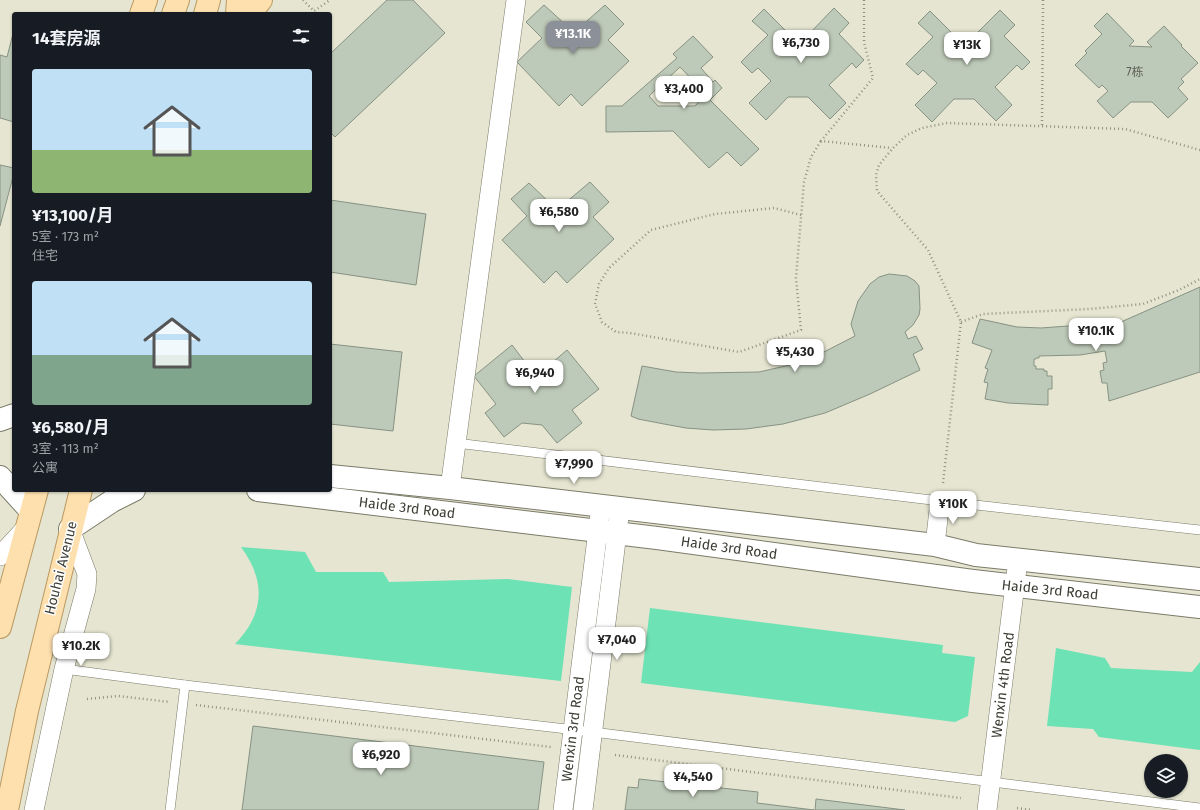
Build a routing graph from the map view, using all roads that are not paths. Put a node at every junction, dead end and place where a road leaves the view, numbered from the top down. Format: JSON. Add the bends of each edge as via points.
{"nodes":[{"id":1,"x":138,"y":0,"type":"edge"},
{"id":2,"x":146,"y":0,"type":"edge"},
{"id":3,"x":178,"y":0,"type":"edge"},
{"id":4,"x":209,"y":0,"type":"edge"},
{"id":5,"x":238,"y":0,"type":"edge"},
{"id":6,"x":260,"y":0,"type":"edge"},
{"id":7,"x":516,"y":0,"type":"edge"},
{"id":8,"x":140,"y":12,"type":"edge"},
{"id":9,"x":141,"y":12,"type":"edge"},
{"id":10,"x":174,"y":12,"type":"edge"},
{"id":11,"x":206,"y":12,"type":"edge"},
{"id":12,"x":237,"y":12,"type":"edge"},
{"id":13,"x":251,"y":12,"type":"edge"},
{"id":14,"x":12,"y":416,"type":"edge"},
{"id":15,"x":0,"y":420,"type":"edge"},
{"id":16,"x":456,"y":443,"type":"junction"},
{"id":17,"x":332,"y":476,"type":"edge"},
{"id":18,"x":0,"y":477,"type":"edge"},
{"id":19,"x":450,"y":488,"type":"junction"},
{"id":20,"x":36,"y":492,"type":"edge"},
{"id":21,"x":80,"y":492,"type":"edge"},
{"id":22,"x":130,"y":492,"type":"edge"},
{"id":23,"x":275,"y":492,"type":"edge"},
{"id":24,"x":940,"y":501,"type":"junction"},
{"id":25,"x":611,"y":507,"type":"junction"},
{"id":26,"x":28,"y":520,"type":"junction"},
{"id":27,"x":70,"y":529,"type":"junction"},
{"id":28,"x":1200,"y":530,"type":"edge"},
{"id":29,"x":608,"y":532,"type":"junction"},
{"id":30,"x":935,"y":545,"type":"junction"},
{"id":31,"x":0,"y":556,"type":"edge"},
{"id":32,"x":1018,"y":560,"type":"junction"},
{"id":33,"x":1200,"y":579,"type":"edge"},
{"id":34,"x":1015,"y":586,"type":"junction"},
{"id":35,"x":1200,"y":606,"type":"edge"},
{"id":36,"x":0,"y":627,"type":"edge"},
{"id":37,"x":64,"y":669,"type":"junction"},
{"id":38,"x":185,"y":685,"type":"junction"},
{"id":39,"x":573,"y":729,"type":"junction"},
{"id":40,"x":593,"y":732,"type":"junction"},
{"id":41,"x":991,"y":782,"type":"junction"},
{"id":42,"x":1200,"y":808,"type":"edge"},
{"id":43,"x":7,"y":810,"type":"edge"},
{"id":44,"x":34,"y":810,"type":"edge"},
{"id":45,"x":170,"y":810,"type":"edge"},
{"id":46,"x":563,"y":810,"type":"edge"},
{"id":47,"x":583,"y":810,"type":"edge"},
{"id":48,"x":987,"y":810,"type":"edge"}],
"edges":[{"from":1,"to":8,"type":"main road"},
{"from":2,"to":9,"type":"main road"},
{"from":3,"to":10,"type":"main road"},
{"from":4,"to":11,"type":"main road"},
{"from":5,"to":12,"type":"main road"},
{"from":6,"to":13,"type":"main road"},
{"from":7,"to":16,"type":"street"},
{"from":14,"to":15,"type":"main road"},
{"from":16,"to":19,"type":"street"},
{"from":16,"to":24,"type":"lane"},
{"from":17,"to":19,"type":"main road","name":"Haide 3rd Road"},
{"from":18,"to":26,"type":"main road"},
{"from":19,"to":25,"type":"main road","name":"Haide 3rd Road"},
{"from":20,"to":26,"type":"main road"},
{"from":21,"to":27,"type":"main road","name":"Houhai Avenue"},
{"from":22,"to":27,"type":"main road"},
{"from":23,"to":29,"type":"main road","name":"Haide 3rd Road"},
{"from":24,"to":28,"type":"lane"},
{"from":24,"to":30,"type":"street"},
{"from":25,"to":29,"type":"street","name":"Wenxin 3rd Road"},
{"from":25,"to":30,"type":"main road","name":"Haide 3rd Road"},
{"from":26,"to":31,"type":"street"},
{"from":26,"to":36,"type":"main road"},
{"from":27,"to":37,"type":"street","via":[[87,574],[86,589]]},
{"from":27,"to":43,"type":"main road","name":"Houhai Avenue","via":[[27,711]]},
{"from":29,"to":34,"type":"main road","name":"Haide 3rd Road"},
{"from":29,"to":39,"type":"street","name":"Wenxin 3rd Road"},
{"from":29,"to":40,"type":"street","name":"Wenxin 3rd Road"},
{"from":30,"to":32,"type":"main road","name":"Haide 3rd Road","via":[[976,555]]},
{"from":32,"to":33,"type":"main road","name":"Haide 3rd Road"},
{"from":32,"to":34,"type":"street","name":"Wenxin 4th Road"},
{"from":34,"to":35,"type":"main road","name":"Haide 3rd Road"},
{"from":34,"to":41,"type":"street","name":"Wenxin 4th Road"},
{"from":37,"to":38,"type":"lane"},
{"from":37,"to":44,"type":"street"},
{"from":38,"to":39,"type":"lane"},
{"from":38,"to":45,"type":"lane"},
{"from":39,"to":40,"type":"lane"},
{"from":39,"to":46,"type":"street","name":"Wenxin 3rd Road"},
{"from":40,"to":41,"type":"lane"},
{"from":40,"to":47,"type":"street","name":"Wenxin 3rd Road"},
{"from":41,"to":42,"type":"lane"},
{"from":41,"to":48,"type":"street","name":"Wenxin 4th Road"}]}
